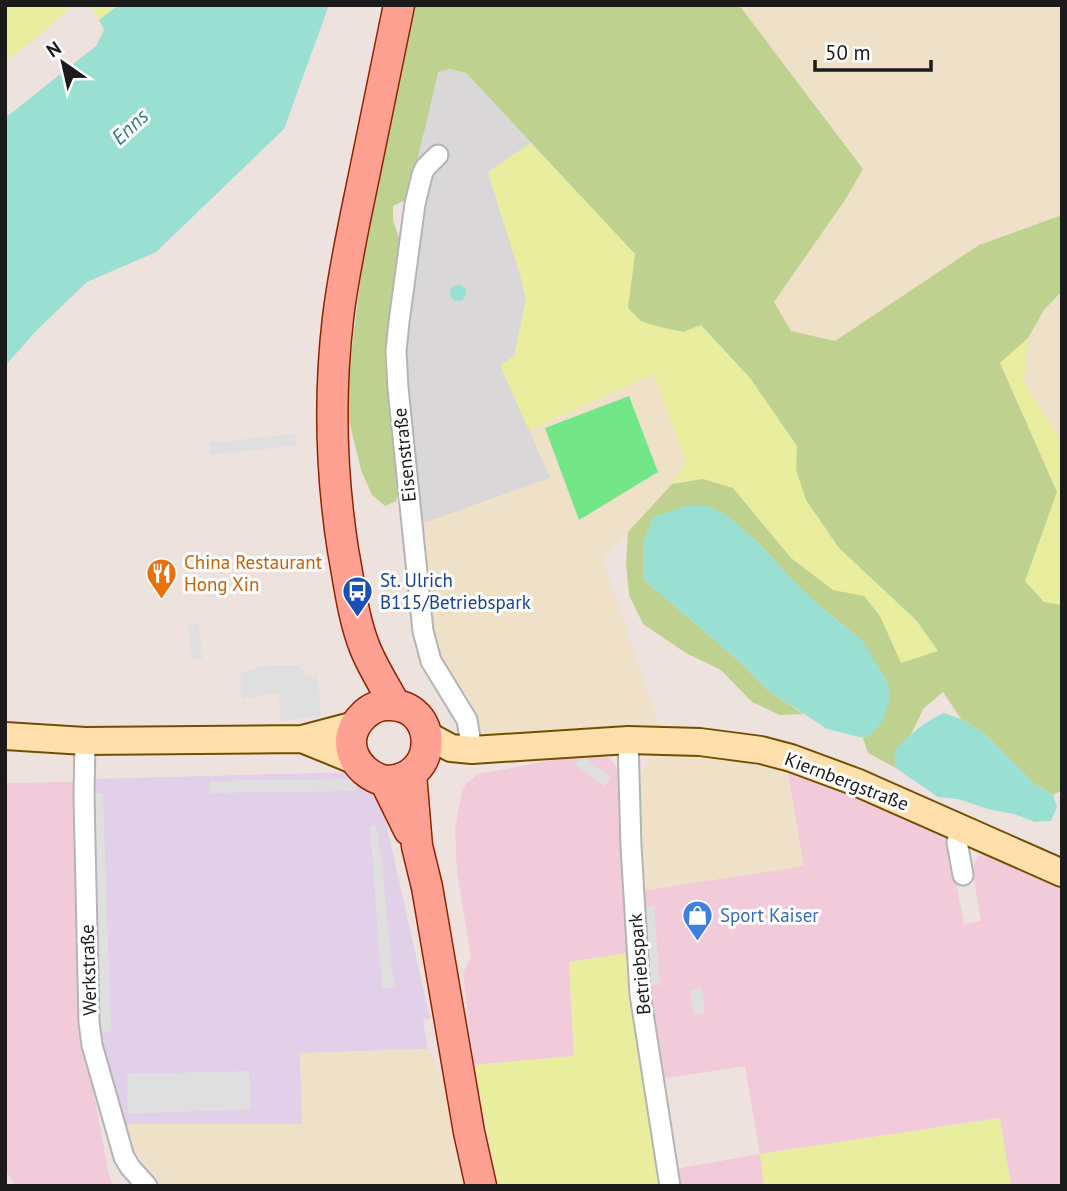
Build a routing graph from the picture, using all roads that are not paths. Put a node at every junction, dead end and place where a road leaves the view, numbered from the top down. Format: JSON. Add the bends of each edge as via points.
{"nodes":[{"id":1,"x":399,"y":5,"type":"edge"},
{"id":2,"x":438,"y":155,"type":"dead end"},
{"id":3,"x":372,"y":714,"type":"junction"},
{"id":4,"x":5,"y":736,"type":"edge"},
{"id":5,"x":302,"y":739,"type":"junction"},
{"id":6,"x":628,"y":740,"type":"junction"},
{"id":7,"x":85,"y":741,"type":"junction"},
{"id":8,"x":428,"y":758,"type":"junction"},
{"id":9,"x":356,"y":761,"type":"junction"},
{"id":10,"x":961,"y":828,"type":"junction"},
{"id":11,"x":1062,"y":873,"type":"edge"},
{"id":12,"x":963,"y":875,"type":"dead end"},
{"id":13,"x":147,"y":1186,"type":"edge"},
{"id":14,"x":481,"y":1186,"type":"edge"},
{"id":15,"x":670,"y":1186,"type":"edge"}],
"edges":[{"from":1,"to":3,"type":"main road","via":[[345,272],[333,382],[334,477],[348,579],[365,648]]},
{"from":2,"to":8,"type":"street","name":"Eisenstraße","via":[[422,175],[415,204],[396,351],[423,631],[430,661],[467,720]]},
{"from":3,"to":5,"type":"street"},
{"from":3,"to":8,"type":"main road","via":[[412,712],[424,726]]},
{"from":3,"to":9,"type":"main road","via":[[352,734]]},
{"from":4,"to":7,"type":"street"},
{"from":5,"to":7,"type":"street"},
{"from":5,"to":9,"type":"street"},
{"from":6,"to":8,"type":"street","name":"Kiernbergstraße"},
{"from":6,"to":10,"type":"street","name":"Kiernbergstraße","via":[[761,750],[856,782]]},
{"from":6,"to":15,"type":"street","name":"Betriebspark","via":[[639,983]]},
{"from":7,"to":13,"type":"street","name":"Werkstraße","via":[[92,1045],[124,1157]]},
{"from":8,"to":9,"type":"main road","via":[[368,774]]},
{"from":8,"to":14,"type":"main road","via":[[417,846]]},
{"from":10,"to":11,"type":"street","name":"Kiernbergstraße"},
{"from":10,"to":12,"type":"street","via":[[957,842]]}]}
